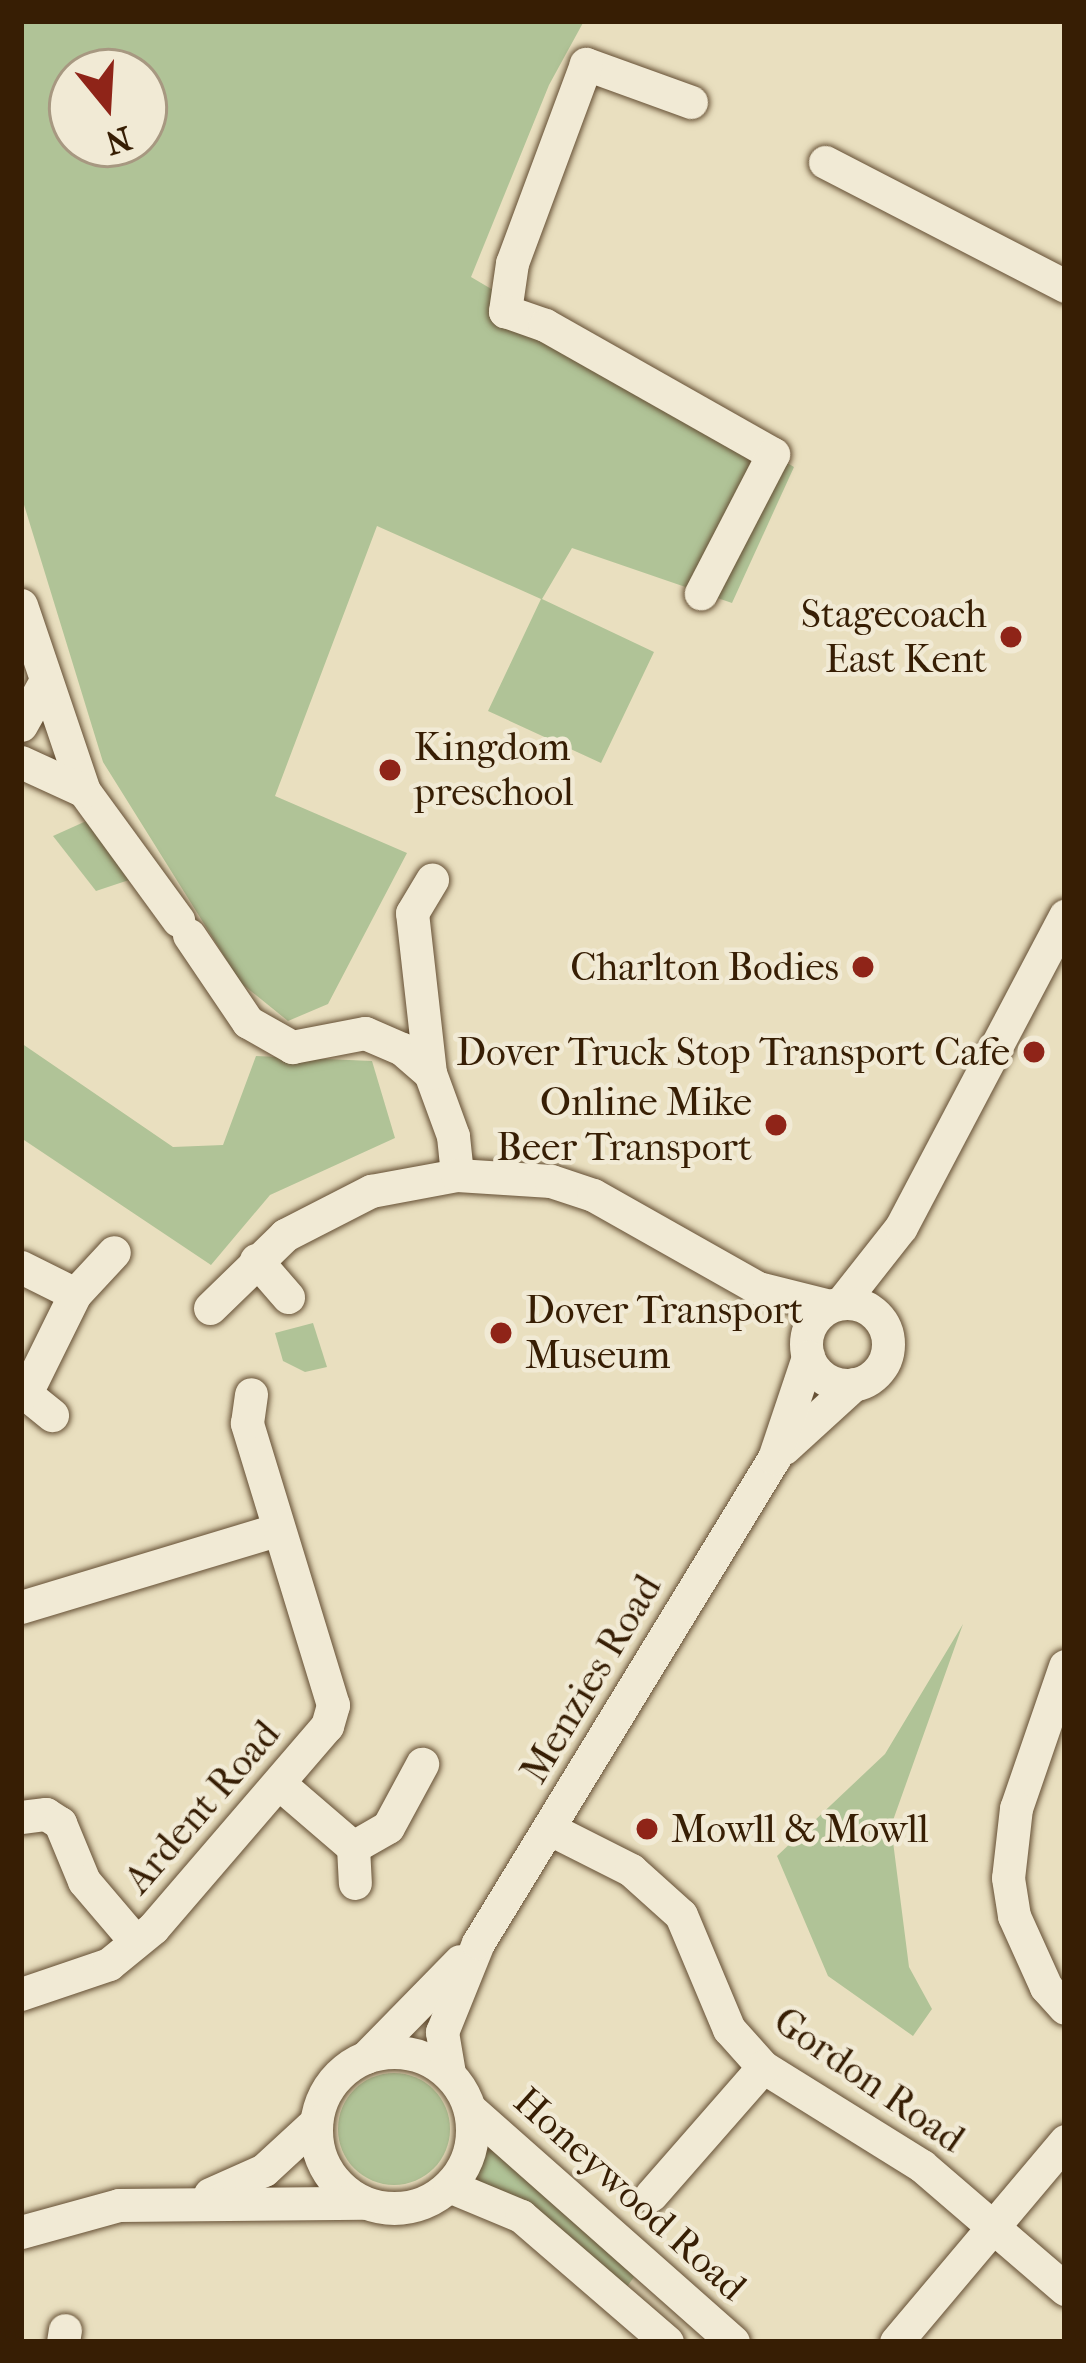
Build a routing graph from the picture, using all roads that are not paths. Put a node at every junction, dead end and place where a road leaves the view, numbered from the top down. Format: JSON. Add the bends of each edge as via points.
{"nodes":[{"id":1,"x":691,"y":102,"type":"dead end"},
{"id":2,"x":825,"y":163,"type":"dead end"},
{"id":3,"x":1065,"y":286,"type":"edge"},
{"id":4,"x":701,"y":593,"type":"dead end"},
{"id":5,"x":21,"y":605,"type":"edge"},
{"id":6,"x":46,"y":680,"type":"junction"},
{"id":7,"x":21,"y":725,"type":"edge"},
{"id":8,"x":21,"y":762,"type":"edge"},
{"id":9,"x":84,"y":791,"type":"junction"},
{"id":10,"x":432,"y":880,"type":"dead end"},
{"id":11,"x":1065,"y":916,"type":"edge"},
{"id":12,"x":430,"y":1073,"type":"junction"},
{"id":13,"x":457,"y":1175,"type":"junction"},
{"id":14,"x":901,"y":1227,"type":"junction"},
{"id":15,"x":113,"y":1252,"type":"dead end"},
{"id":16,"x":256,"y":1260,"type":"junction"},
{"id":17,"x":21,"y":1267,"type":"edge"},
{"id":18,"x":758,"y":1288,"type":"junction"},
{"id":19,"x":75,"y":1294,"type":"junction"},
{"id":20,"x":288,"y":1297,"type":"dead end"},
{"id":21,"x":836,"y":1304,"type":"junction"},
{"id":22,"x":210,"y":1308,"type":"dead end"},
{"id":23,"x":887,"y":1333,"type":"junction"},
{"id":24,"x":807,"y":1352,"type":"junction"},
{"id":25,"x":854,"y":1384,"type":"junction"},
{"id":26,"x":24,"y":1391,"type":"edge"},
{"id":27,"x":251,"y":1394,"type":"dead end"},
{"id":28,"x":52,"y":1415,"type":"dead end"},
{"id":29,"x":774,"y":1458,"type":"junction"},
{"id":30,"x":276,"y":1530,"type":"junction"},
{"id":31,"x":21,"y":1607,"type":"edge"},
{"id":32,"x":1065,"y":1666,"type":"edge"},
{"id":33,"x":422,"y":1764,"type":"dead end"},
{"id":34,"x":283,"y":1786,"type":"junction"},
{"id":35,"x":21,"y":1816,"type":"edge"},
{"id":36,"x":550,"y":1829,"type":"junction"},
{"id":37,"x":353,"y":1846,"type":"junction"},
{"id":38,"x":355,"y":1883,"type":"dead end"},
{"id":39,"x":135,"y":1941,"type":"junction"},
{"id":40,"x":478,"y":1943,"type":"junction"},
{"id":41,"x":21,"y":1994,"type":"edge"},
{"id":42,"x":1065,"y":2008,"type":"edge"},
{"id":43,"x":366,"y":2057,"type":"junction"},
{"id":44,"x":763,"y":2067,"type":"junction"},
{"id":45,"x":449,"y":2073,"type":"junction"},
{"id":46,"x":470,"y":2109,"type":"junction"},
{"id":47,"x":316,"y":2122,"type":"junction"},
{"id":48,"x":1065,"y":2141,"type":"edge"},
{"id":49,"x":449,"y":2186,"type":"junction"},
{"id":50,"x":651,"y":2195,"type":"dead end"},
{"id":51,"x":195,"y":2199,"type":"junction"},
{"id":52,"x":364,"y":2203,"type":"junction"},
{"id":53,"x":992,"y":2221,"type":"junction"},
{"id":54,"x":21,"y":2232,"type":"edge"},
{"id":55,"x":1065,"y":2289,"type":"edge"},
{"id":56,"x":667,"y":2342,"type":"edge"},
{"id":57,"x":733,"y":2342,"type":"edge"},
{"id":58,"x":896,"y":2342,"type":"edge"}],
"edges":[{"from":1,"to":4,"type":"street","via":[[586,64],[512,263],[505,311],[544,325],[773,454]]},
{"from":2,"to":3,"type":"street"},
{"from":5,"to":6,"type":"street"},
{"from":6,"to":7,"type":"street"},
{"from":6,"to":9,"type":"street"},
{"from":8,"to":9,"type":"street"},
{"from":9,"to":12,"type":"street","via":[[248,1022],[292,1047],[365,1034],[403,1048]]},
{"from":10,"to":12,"type":"street","via":[[412,913]]},
{"from":11,"to":14,"type":"street"},
{"from":12,"to":13,"type":"street","via":[[453,1136]]},
{"from":13,"to":16,"type":"street","via":[[371,1191],[285,1235]]},
{"from":13,"to":18,"type":"street","via":[[551,1181],[593,1195]]},
{"from":14,"to":21,"type":"street"},
{"from":14,"to":23,"type":"street","via":[[883,1298]]},
{"from":15,"to":19,"type":"street"},
{"from":16,"to":20,"type":"street"},
{"from":16,"to":22,"type":"street"},
{"from":17,"to":19,"type":"street"},
{"from":18,"to":21,"type":"street"},
{"from":18,"to":24,"type":"street"},
{"from":19,"to":26,"type":"street"},
{"from":21,"to":23,"type":"street","via":[[866,1306]]},
{"from":21,"to":24,"type":"street","via":[[812,1322]]},
{"from":23,"to":25,"type":"street","via":[[884,1363]]},
{"from":24,"to":25,"type":"street","via":[[821,1376]]},
{"from":24,"to":29,"type":"street","name":"Menzies Road"},
{"from":25,"to":29,"type":"street","name":"Menzies Road"},
{"from":26,"to":28,"type":"street"},
{"from":27,"to":30,"type":"street","name":"Ardent Road","via":[[247,1423]]},
{"from":29,"to":36,"type":"street","name":"Menzies Road"},
{"from":30,"to":31,"type":"street"},
{"from":30,"to":34,"type":"street","name":"Ardent Road","via":[[332,1705],[327,1726]]},
{"from":32,"to":42,"type":"street","via":[[1016,1808],[1008,1878],[1014,1916],[1046,1988]]},
{"from":33,"to":37,"type":"street","via":[[388,1826]]},
{"from":34,"to":37,"type":"street"},
{"from":34,"to":39,"type":"street","name":"Ardent Road"},
{"from":35,"to":39,"type":"street","via":[[46,1814],[60,1823],[84,1881]]},
{"from":36,"to":40,"type":"street","name":"Menzies Road"},
{"from":36,"to":44,"type":"street","name":"Gordon Road","via":[[631,1870],[681,1916],[729,2029]]},
{"from":37,"to":38,"type":"street"},
{"from":39,"to":41,"type":"street","name":"Ardent Road","via":[[109,1964]]},
{"from":40,"to":43,"type":"street","name":"Menzies Road"},
{"from":40,"to":45,"type":"street","name":"Menzies Road","via":[[442,2032]]},
{"from":43,"to":45,"type":"street","via":[[410,2053]]},
{"from":43,"to":47,"type":"street","via":[[332,2082]]},
{"from":44,"to":50,"type":"street"},
{"from":44,"to":53,"type":"street","name":"Gordon Road","via":[[922,2166]]},
{"from":45,"to":46,"type":"street"},
{"from":46,"to":49,"type":"street","via":[[470,2151]]},
{"from":46,"to":57,"type":"street","name":"Honeywood Road"},
{"from":47,"to":51,"type":"street","via":[[265,2170]]},
{"from":47,"to":52,"type":"street","via":[[332,2179]]},
{"from":48,"to":53,"type":"street"},
{"from":49,"to":52,"type":"street","via":[[409,2208]]},
{"from":49,"to":56,"type":"street","via":[[521,2216]]},
{"from":51,"to":52,"type":"street"},
{"from":51,"to":54,"type":"street","via":[[119,2205]]},
{"from":53,"to":55,"type":"street","name":"Gordon Road"},
{"from":53,"to":58,"type":"street"}]}
